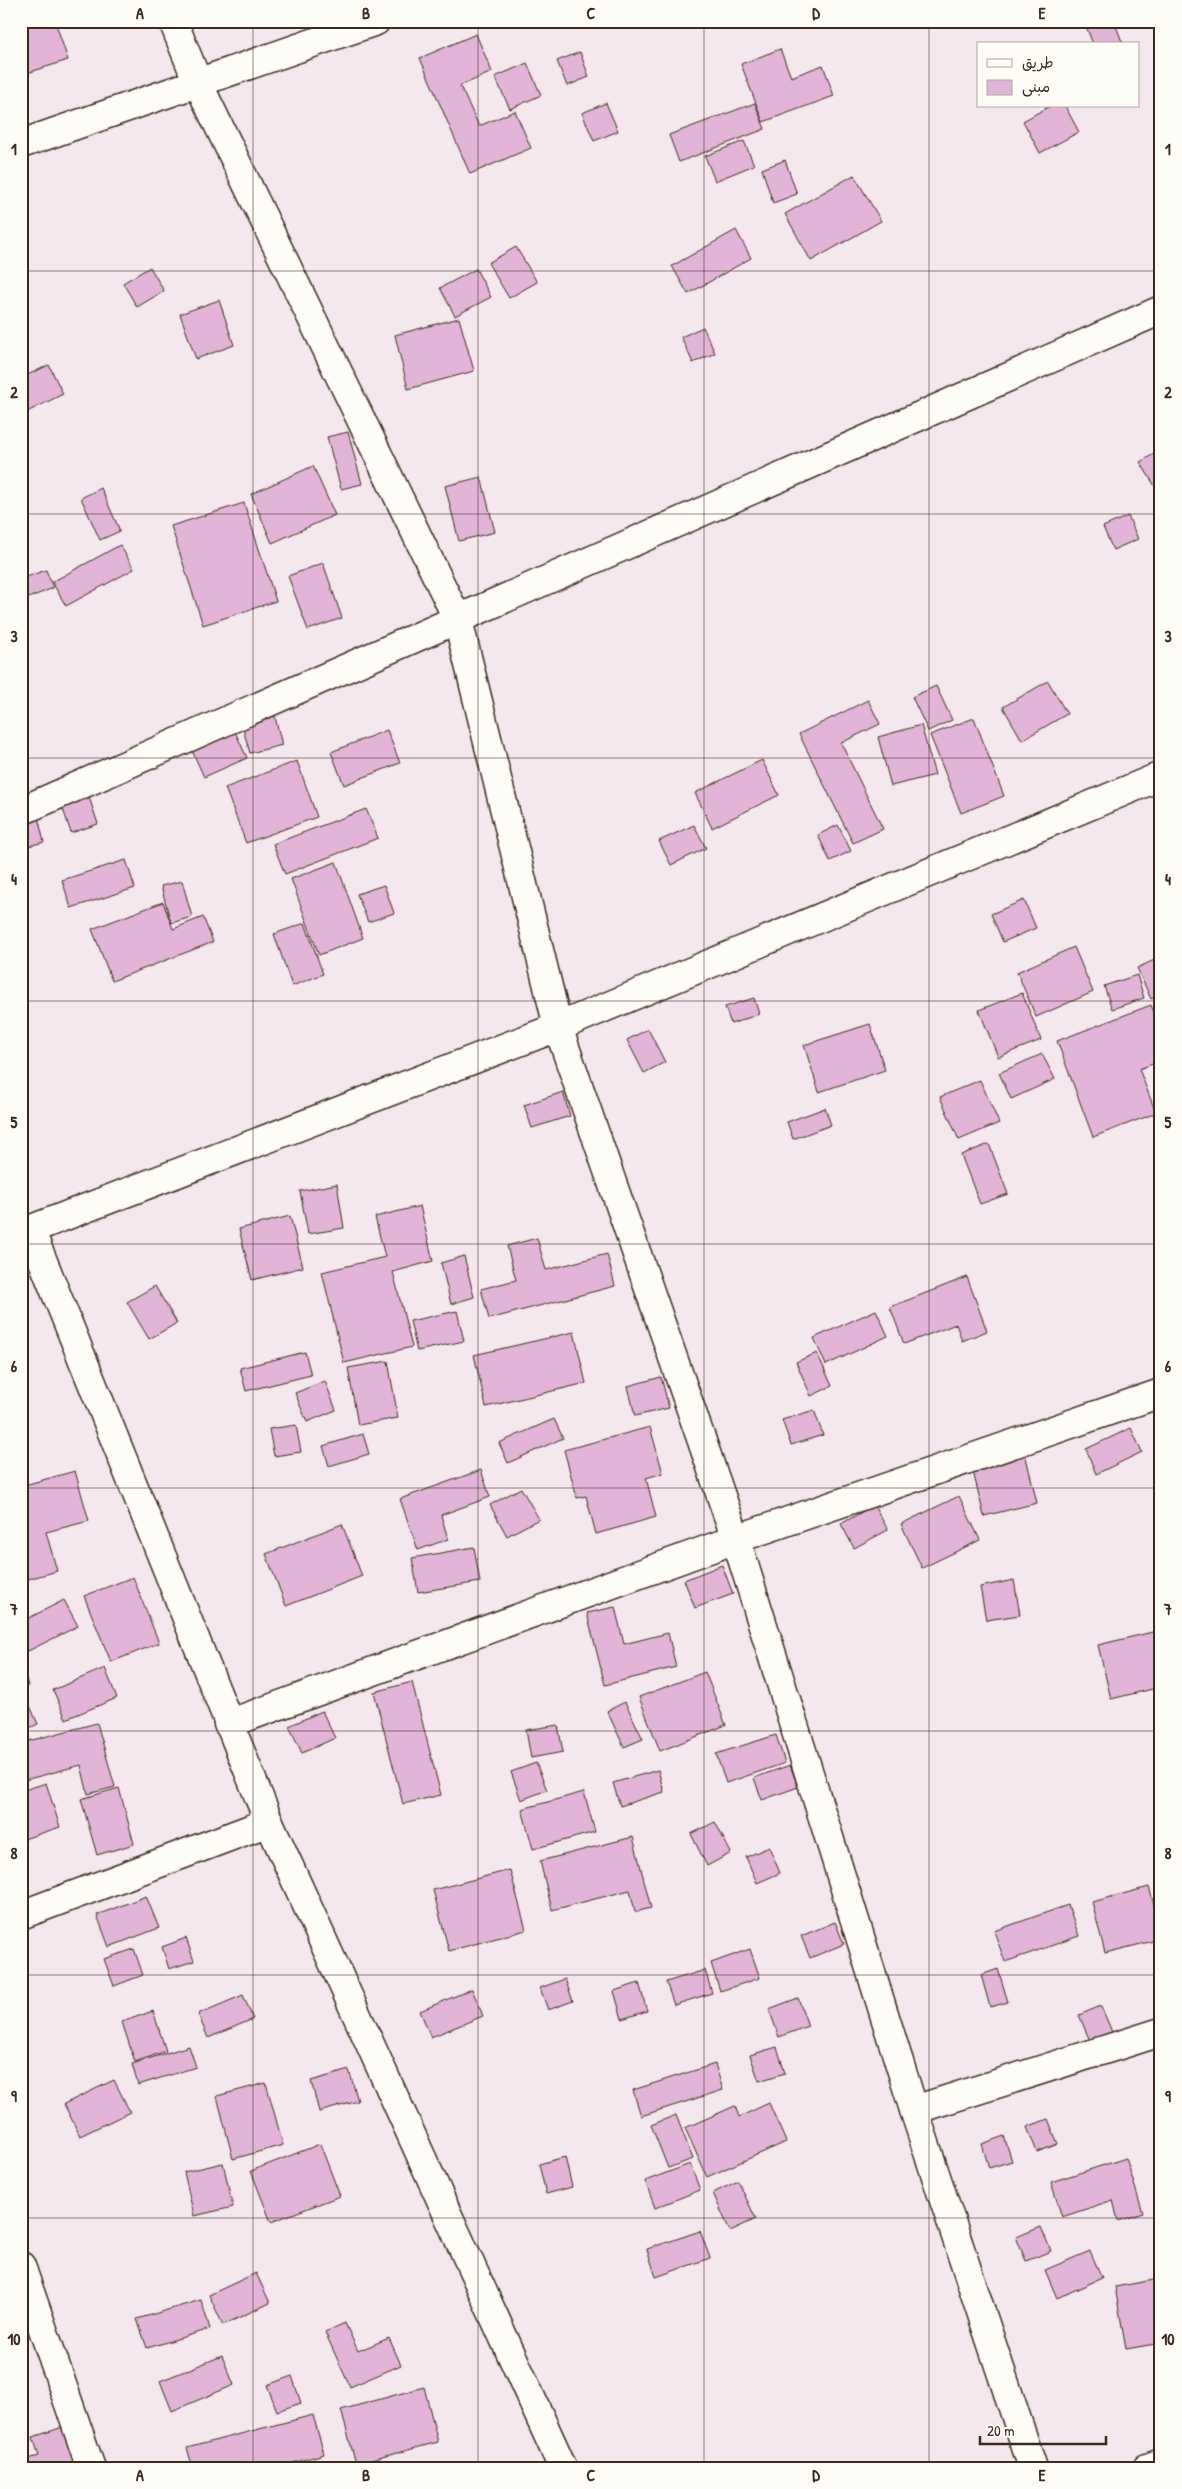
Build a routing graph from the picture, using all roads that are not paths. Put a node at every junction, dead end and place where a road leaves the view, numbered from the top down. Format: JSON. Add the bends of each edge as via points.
{"nodes":[{"id":1,"x":173,"y":21,"type":"edge"},
{"id":2,"x":376,"y":21,"type":"edge"},
{"id":3,"x":198,"y":83,"type":"junction"},
{"id":4,"x":21,"y":144,"type":"edge"},
{"id":5,"x":1161,"y":310,"type":"edge"},
{"id":6,"x":458,"y":620,"type":"junction"},
{"id":7,"x":1161,"y":776,"type":"edge"},
{"id":8,"x":21,"y":811,"type":"edge"},
{"id":9,"x":558,"y":1027,"type":"junction"},
{"id":10,"x":25,"y":1231,"type":"edge"},
{"id":11,"x":1161,"y":1393,"type":"edge"},
{"id":12,"x":736,"y":1539,"type":"junction"},
{"id":13,"x":228,"y":1724,"type":"junction"},
{"id":14,"x":269,"y":1822,"type":"junction"},
{"id":15,"x":21,"y":1915,"type":"edge"},
{"id":16,"x":1161,"y":2032,"type":"edge"},
{"id":17,"x":914,"y":2110,"type":"junction"},
{"id":18,"x":21,"y":2266,"type":"edge"},
{"id":19,"x":1161,"y":2463,"type":"edge"},
{"id":20,"x":91,"y":2468,"type":"edge"},
{"id":21,"x":563,"y":2468,"type":"edge"},
{"id":22,"x":1033,"y":2468,"type":"edge"},
{"id":23,"x":1147,"y":2468,"type":"edge"}],
"edges":[{"from":1,"to":3,"type":"street"},
{"from":2,"to":3,"type":"street"},
{"from":3,"to":4,"type":"street"},
{"from":3,"to":6,"type":"street"},
{"from":5,"to":6,"type":"street"},
{"from":6,"to":8,"type":"street"},
{"from":6,"to":9,"type":"street"},
{"from":7,"to":9,"type":"street"},
{"from":9,"to":10,"type":"street"},
{"from":9,"to":12,"type":"street"},
{"from":10,"to":13,"type":"street"},
{"from":11,"to":12,"type":"street"},
{"from":12,"to":13,"type":"street"},
{"from":12,"to":17,"type":"street"},
{"from":13,"to":14,"type":"street"},
{"from":14,"to":15,"type":"street"},
{"from":14,"to":21,"type":"street"},
{"from":16,"to":17,"type":"street"},
{"from":17,"to":22,"type":"street"},
{"from":18,"to":20,"type":"street"},
{"from":19,"to":23,"type":"street"}]}
